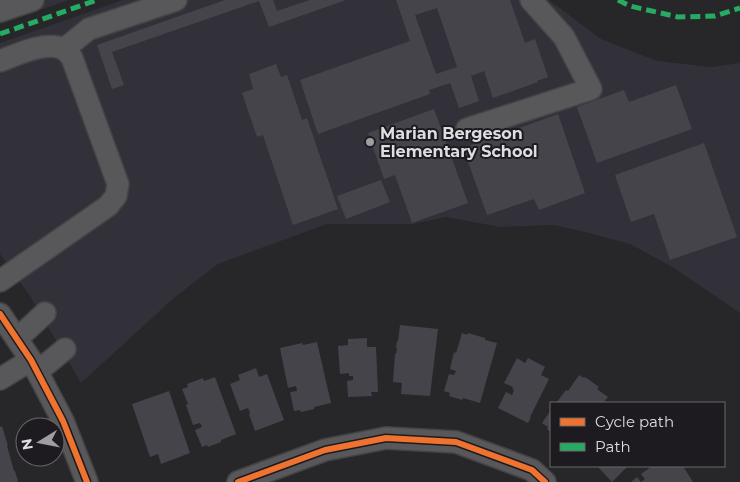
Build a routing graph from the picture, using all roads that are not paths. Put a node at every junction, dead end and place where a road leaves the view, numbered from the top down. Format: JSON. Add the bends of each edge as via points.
{"nodes":[{"id":1,"x":32,"y":0,"type":"edge"},
{"id":2,"x":176,"y":0,"type":"edge"},
{"id":3,"x":531,"y":0,"type":"edge"},
{"id":4,"x":0,"y":12,"type":"edge"},
{"id":5,"x":64,"y":49,"type":"junction"},
{"id":6,"x":0,"y":61,"type":"edge"},
{"id":7,"x":467,"y":129,"type":"dead end"},
{"id":8,"x":0,"y":281,"type":"edge"},
{"id":9,"x":45,"y":313,"type":"dead end"},
{"id":10,"x":0,"y":314,"type":"edge"},
{"id":11,"x":17,"y":339,"type":"junction"},
{"id":12,"x":65,"y":349,"type":"dead end"},
{"id":13,"x":34,"y":366,"type":"junction"},
{"id":14,"x":0,"y":379,"type":"edge"},
{"id":15,"x":87,"y":482,"type":"edge"},
{"id":16,"x":238,"y":482,"type":"edge"},
{"id":17,"x":545,"y":482,"type":"edge"}],
"edges":[{"from":1,"to":4,"type":"street"},
{"from":2,"to":5,"type":"street","via":[[89,29]]},
{"from":3,"to":7,"type":"street","via":[[564,36],[591,89]]},
{"from":5,"to":6,"type":"street","via":[[42,47]]},
{"from":5,"to":8,"type":"street","via":[[72,58],[118,184],[116,196],[108,206]]},
{"from":9,"to":11,"type":"street"},
{"from":10,"to":11,"type":"street"},
{"from":11,"to":13,"type":"street"},
{"from":12,"to":13,"type":"street"},
{"from":13,"to":14,"type":"street"},
{"from":13,"to":15,"type":"street","via":[[63,421]]},
{"from":16,"to":17,"type":"street","via":[[325,450],[386,438],[456,442],[532,470]]}]}
